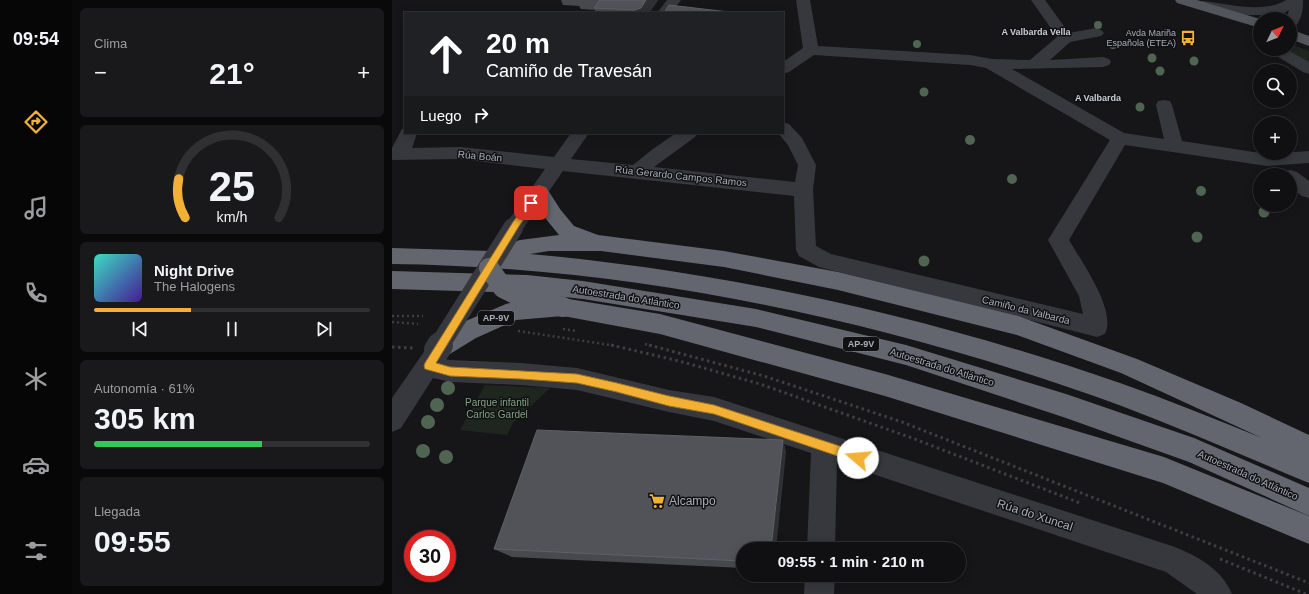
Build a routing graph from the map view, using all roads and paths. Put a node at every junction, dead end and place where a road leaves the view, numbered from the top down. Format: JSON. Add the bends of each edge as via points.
{"nodes":[{"id":1,"x":674,"y":0,"type":"edge"},
{"id":2,"x":803,"y":0,"type":"edge"},
{"id":3,"x":1038,"y":0,"type":"edge"},
{"id":4,"x":1182,"y":0,"type":"edge"},
{"id":5,"x":1295,"y":0,"type":"edge"},
{"id":6,"x":1203,"y":5,"type":"junction"},
{"id":7,"x":1309,"y":7,"type":"edge"},
{"id":8,"x":1278,"y":10,"type":"junction"},
{"id":9,"x":665,"y":12,"type":"edge"},
{"id":10,"x":1275,"y":12,"type":"edge"},
{"id":11,"x":1296,"y":12,"type":"edge"},
{"id":12,"x":1253,"y":22,"type":"edge"},
{"id":13,"x":1096,"y":33,"type":"dead end"},
{"id":14,"x":1297,"y":37,"type":"edge"},
{"id":15,"x":1065,"y":38,"type":"junction"},
{"id":16,"x":1309,"y":41,"type":"edge"},
{"id":17,"x":811,"y":50,"type":"junction"},
{"id":18,"x":1287,"y":56,"type":"edge"},
{"id":19,"x":1103,"y":62,"type":"dead end"},
{"id":20,"x":991,"y":64,"type":"junction"},
{"id":21,"x":1034,"y":65,"type":"junction"},
{"id":22,"x":784,"y":69,"type":"edge"},
{"id":23,"x":1309,"y":69,"type":"edge"},
{"id":24,"x":1164,"y":105,"type":"dead end"},
{"id":25,"x":784,"y":129,"type":"edge"},
{"id":26,"x":407,"y":134,"type":"edge"},
{"id":27,"x":579,"y":134,"type":"edge"},
{"id":28,"x":688,"y":134,"type":"edge"},
{"id":29,"x":1120,"y":138,"type":"junction"},
{"id":30,"x":1175,"y":147,"type":"junction"},
{"id":31,"x":396,"y":154,"type":"edge"},
{"id":32,"x":1309,"y":157,"type":"edge"},
{"id":33,"x":1253,"y":158,"type":"edge"},
{"id":34,"x":1297,"y":158,"type":"edge"},
{"id":35,"x":1267,"y":160,"type":"edge"},
{"id":36,"x":559,"y":164,"type":"junction"},
{"id":37,"x":1278,"y":168,"type":"edge"},
{"id":38,"x":638,"y":171,"type":"junction"},
{"id":39,"x":1297,"y":182,"type":"edge"},
{"id":40,"x":803,"y":190,"type":"junction"},
{"id":41,"x":1309,"y":191,"type":"edge"},
{"id":42,"x":539,"y":192,"type":"junction"},
{"id":43,"x":600,"y":243,"type":"junction"},
{"id":44,"x":392,"y":256,"type":"edge"},
{"id":45,"x":492,"y":262,"type":"junction"},
{"id":46,"x":392,"y":280,"type":"edge"},
{"id":47,"x":392,"y":316,"type":"edge"},
{"id":48,"x":423,"y":316,"type":"dead end"},
{"id":49,"x":559,"y":317,"type":"junction"},
{"id":50,"x":392,"y":322,"type":"edge"},
{"id":51,"x":418,"y":324,"type":"dead end"},
{"id":52,"x":512,"y":331,"type":"dead end"},
{"id":53,"x":578,"y":331,"type":"dead end"},
{"id":54,"x":639,"y":342,"type":"dead end"},
{"id":55,"x":392,"y":347,"type":"edge"},
{"id":56,"x":413,"y":348,"type":"dead end"},
{"id":57,"x":433,"y":358,"type":"junction"},
{"id":58,"x":392,"y":420,"type":"edge"},
{"id":59,"x":824,"y":446,"type":"junction"},
{"id":60,"x":1309,"y":448,"type":"edge"},
{"id":61,"x":1309,"y":470,"type":"edge"},
{"id":62,"x":1309,"y":502,"type":"edge"},
{"id":63,"x":1088,"y":506,"type":"dead end"},
{"id":64,"x":1309,"y":530,"type":"edge"},
{"id":65,"x":821,"y":542,"type":"edge"},
{"id":66,"x":1218,"y":558,"type":"dead end"},
{"id":67,"x":820,"y":582,"type":"edge"},
{"id":68,"x":1309,"y":583,"type":"edge"},
{"id":69,"x":820,"y":594,"type":"edge"},
{"id":70,"x":1217,"y":594,"type":"edge"},
{"id":71,"x":1306,"y":594,"type":"edge"}],
"edges":[{"from":1,"to":9,"type":"street"},
{"from":2,"to":17,"type":"street"},
{"from":3,"to":15,"type":"street"},
{"from":4,"to":6,"type":"main road"},
{"from":5,"to":7,"type":"street"},
{"from":5,"to":8,"type":"street"},
{"from":5,"to":11,"type":"street"},
{"from":6,"to":8,"type":"street","via":[[1249,11]]},
{"from":6,"to":12,"type":"main road"},
{"from":8,"to":10,"type":"street"},
{"from":13,"to":15,"type":"street"},
{"from":14,"to":16,"type":"main road"},
{"from":15,"to":21,"type":"street"},
{"from":17,"to":20,"type":"street","via":[[970,60]]},
{"from":17,"to":22,"type":"street"},
{"from":18,"to":23,"type":"street"},
{"from":19,"to":21,"type":"street"},
{"from":20,"to":21,"type":"street"},
{"from":20,"to":29,"type":"street"},
{"from":24,"to":30,"type":"street"},
{"from":25,"to":40,"type":"street","via":[[796,142],[807,165]]},
{"from":26,"to":31,"type":"street","name":"Rúa Boán"},
{"from":27,"to":36,"type":"street"},
{"from":28,"to":38,"type":"street"},
{"from":29,"to":30,"type":"street"},
{"from":29,"to":40,"type":"street","name":"Camiño da Valbarda","via":[[1058,240],[1090,295],[1097,327],[826,261],[806,250]]},
{"from":30,"to":33,"type":"street"},
{"from":31,"to":36,"type":"street","name":"Rúa Boán","via":[[460,153]]},
{"from":32,"to":34,"type":"street"},
{"from":35,"to":37,"type":"street"},
{"from":36,"to":38,"type":"street","name":"Rúa Gerardo Campos Ramos"},
{"from":36,"to":42,"type":"street"},
{"from":38,"to":40,"type":"street","name":"Rúa Gerardo Campos Ramos"},
{"from":39,"to":41,"type":"street"},
{"from":42,"to":43,"type":"highway","via":[[552,214],[567,231]]},
{"from":42,"to":45,"type":"street","bridge":true},
{"from":43,"to":45,"type":"highway","via":[[549,243],[520,248]]},
{"from":43,"to":60,"type":"highway","via":[[724,259],[838,281],[1018,326],[1129,366]]},
{"from":44,"to":61,"type":"highway","number":"AP-9V","via":[[541,263],[710,286],[816,307],[909,329],[1035,366],[1120,395]]},
{"from":45,"to":49,"type":"highway","number":"AP-9V","bridge":true,"via":[[503,288]]},
{"from":45,"to":57,"type":"street","bridge":true},
{"from":46,"to":62,"type":"highway","name":"Autoestrada do Atlántico","number":"AP-9V","via":[[528,284],[583,290],[763,320],[906,355],[1066,406],[1194,451]]},
{"from":47,"to":48,"type":"path"},
{"from":49,"to":53,"type":"path"},
{"from":49,"to":57,"type":"highway","number":"AP-9V","via":[[514,311],[468,331]]},
{"from":49,"to":64,"type":"highway","number":"AP-9V","via":[[660,324],[884,385],[1164,470]]},
{"from":50,"to":51,"type":"path"},
{"from":52,"to":63,"type":"path","via":[[617,346],[760,384],[912,438]]},
{"from":54,"to":68,"type":"path","via":[[764,376],[902,422]]},
{"from":55,"to":56,"type":"path"},
{"from":57,"to":58,"type":"street"},
{"from":57,"to":59,"type":"street","name":"Rúa do Xuncal","via":[[450,371],[577,379],[714,409]]},
{"from":59,"to":65,"type":"street"},
{"from":59,"to":70,"type":"street","name":"Rúa do Xuncal","via":[[1172,560],[1193,570]]},
{"from":66,"to":71,"type":"path"},
{"from":67,"to":69,"type":"street"}]}
